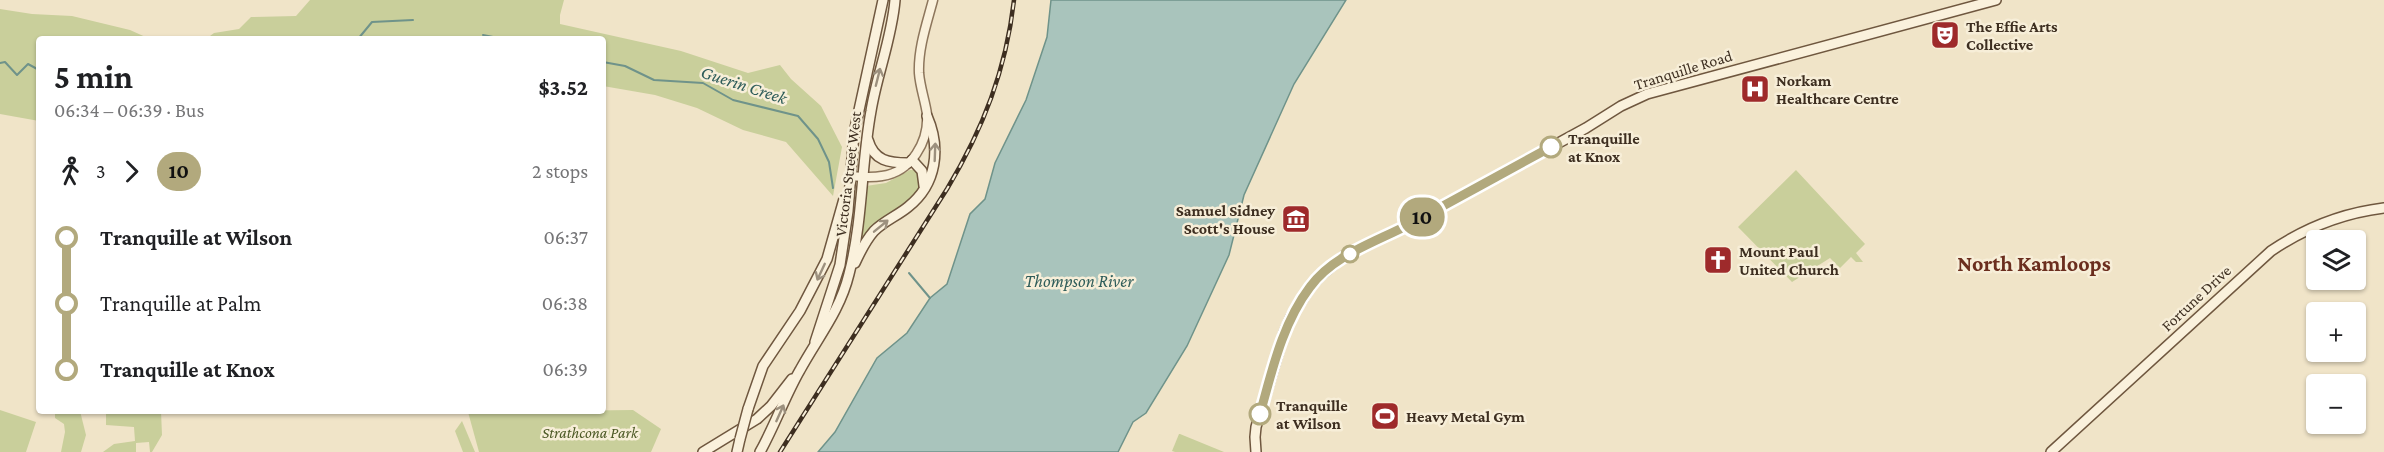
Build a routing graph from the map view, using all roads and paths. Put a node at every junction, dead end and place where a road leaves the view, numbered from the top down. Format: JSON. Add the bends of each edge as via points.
{"nodes":[{"id":1,"x":883,"y":0,"type":"edge"},
{"id":2,"x":895,"y":0,"type":"edge"},
{"id":3,"x":933,"y":0,"type":"edge"},
{"id":4,"x":1996,"y":0,"type":"edge"},
{"id":5,"x":927,"y":116,"type":"junction"},
{"id":6,"x":867,"y":135,"type":"junction"},
{"id":7,"x":910,"y":161,"type":"junction"},
{"id":8,"x":850,"y":177,"type":"junction"},
{"id":9,"x":863,"y":177,"type":"junction"},
{"id":10,"x":924,"y":188,"type":"junction"},
{"id":11,"x":2384,"y":208,"type":"edge"},
{"id":12,"x":850,"y":273,"type":"junction"},
{"id":13,"x":814,"y":344,"type":"junction"},
{"id":14,"x":798,"y":373,"type":"junction"},
{"id":15,"x":703,"y":452,"type":"edge"},
{"id":16,"x":737,"y":452,"type":"edge"},
{"id":17,"x":760,"y":452,"type":"edge"},
{"id":18,"x":1256,"y":452,"type":"edge"},
{"id":19,"x":2051,"y":452,"type":"edge"}],
"edges":[{"from":1,"to":8,"type":"main road","name":"Victoria Street West","via":[[858,105]]},
{"from":6,"to":2,"type":"main road","name":"Victoria Street West","one_way":true},
{"from":3,"to":5,"type":"street","via":[[921,45],[919,72]]},
{"from":4,"to":18,"type":"main road","name":"Tranquille Road","via":[[1647,94],[1344,256],[1311,286],[1291,317],[1256,427]]},
{"from":5,"to":7,"type":"street","via":[[925,138]]},
{"from":10,"to":5,"type":"main road","one_way":true,"via":[[932,175],[936,152]]},
{"from":6,"to":7,"type":"main road","via":[[870,148],[878,157],[895,163]]},
{"from":6,"to":9,"type":"main road","name":"Victoria Street West"},
{"from":7,"to":9,"type":"street","via":[[892,174]]},
{"from":7,"to":10,"type":"main road","via":[[922,171]]},
{"from":8,"to":9,"type":"street"},
{"from":8,"to":13,"type":"main road","name":"Victoria Street West","via":[[840,265]]},
{"from":8,"to":16,"type":"main road","one_way":true,"bridge":true,"via":[[827,259],[800,311],[763,366]]},
{"from":9,"to":12,"type":"main road","name":"Victoria Street West"},
{"from":12,"to":10,"type":"main road","one_way":true,"via":[[867,240],[908,207]]},
{"from":11,"to":19,"type":"main road","name":"Fortune Drive","via":[[2352,213],[2302,231],[2271,251]]},
{"from":12,"to":13,"type":"main road","name":"Victoria Street West","via":[[835,314]]},
{"from":13,"to":14,"type":"main road","name":"Victoria Street West"},
{"from":14,"to":15,"type":"main road","name":"Victoria Street West","via":[[757,419]]},
{"from":17,"to":14,"type":"main road","name":"Victoria Street West","one_way":true}]}
